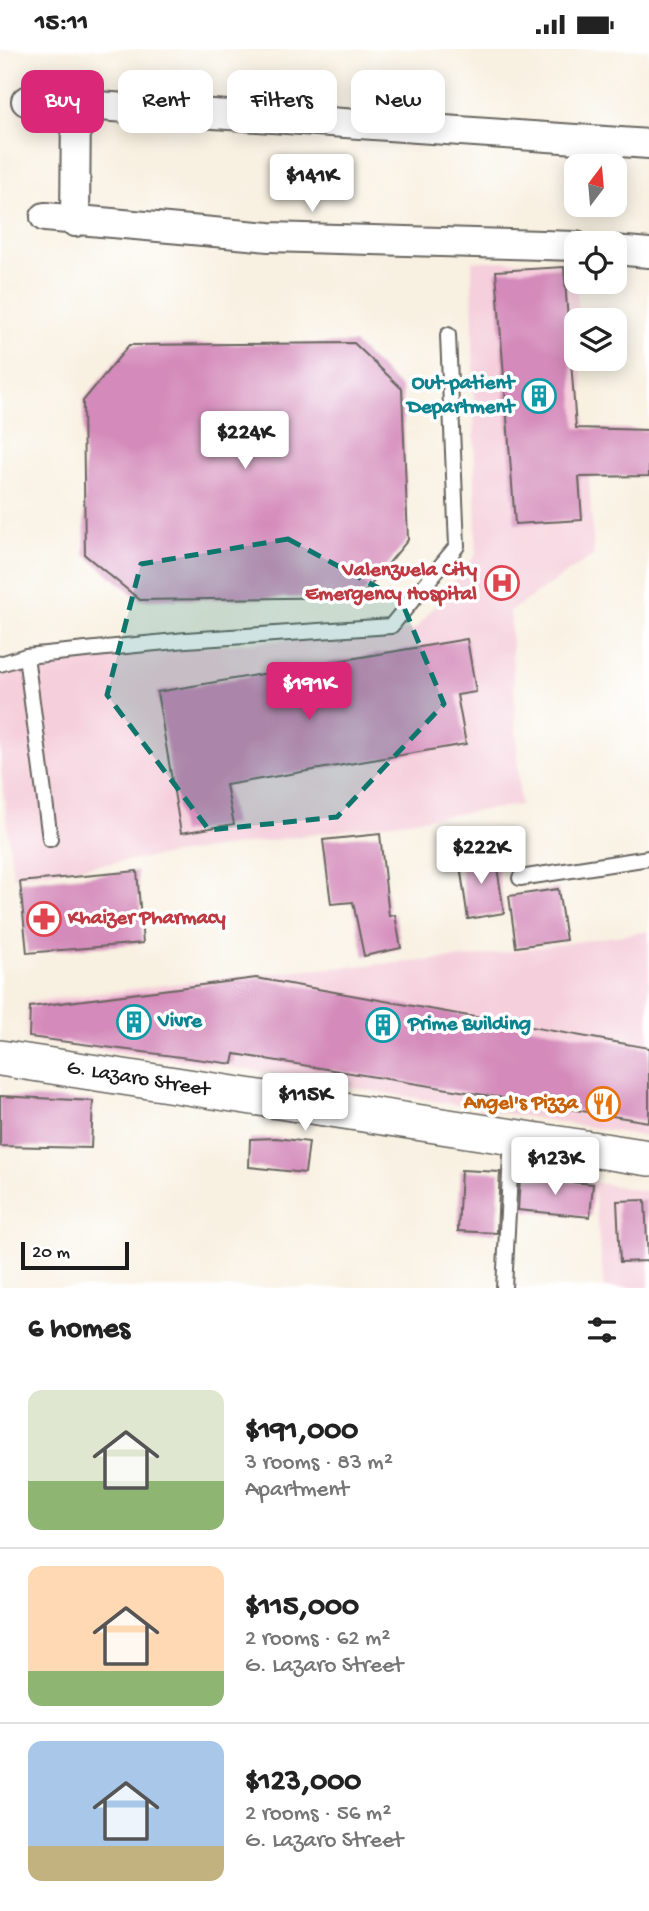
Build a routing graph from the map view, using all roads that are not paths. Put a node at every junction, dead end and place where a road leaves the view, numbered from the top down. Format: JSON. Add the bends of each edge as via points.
{"nodes":[{"id":1,"x":104,"y":108,"type":"edge"},
{"id":2,"x":76,"y":133,"type":"edge"},
{"id":3,"x":649,"y":144,"type":"edge"},
{"id":4,"x":45,"y":217,"type":"dead end"},
{"id":5,"x":75,"y":222,"type":"junction"},
{"id":6,"x":564,"y":246,"type":"edge"},
{"id":7,"x":627,"y":251,"type":"edge"},
{"id":8,"x":649,"y":253,"type":"edge"},
{"id":9,"x":448,"y":335,"type":"dead end"},
{"id":10,"x":26,"y":656,"type":"junction"},
{"id":11,"x":0,"y":664,"type":"edge"},
{"id":12,"x":50,"y":839,"type":"dead end"},
{"id":13,"x":649,"y":858,"type":"edge"},
{"id":14,"x":520,"y":878,"type":"dead end"},
{"id":15,"x":0,"y":1058,"type":"edge"},
{"id":16,"x":512,"y":1136,"type":"junction"},
{"id":17,"x":649,"y":1158,"type":"edge"},
{"id":18,"x":505,"y":1288,"type":"edge"}],
"edges":[{"from":1,"to":3,"type":"street"},
{"from":2,"to":5,"type":"street"},
{"from":4,"to":5,"type":"street"},
{"from":5,"to":6,"type":"street","via":[[269,237]]},
{"from":7,"to":8,"type":"street"},
{"from":9,"to":10,"type":"lane","via":[[457,546],[391,626]]},
{"from":10,"to":11,"type":"lane"},
{"from":10,"to":12,"type":"lane"},
{"from":13,"to":14,"type":"lane"},
{"from":15,"to":16,"type":"street","name":"G. Lazaro Street"},
{"from":16,"to":17,"type":"street","name":"G. Lazaro Street"},
{"from":16,"to":18,"type":"lane"}]}
